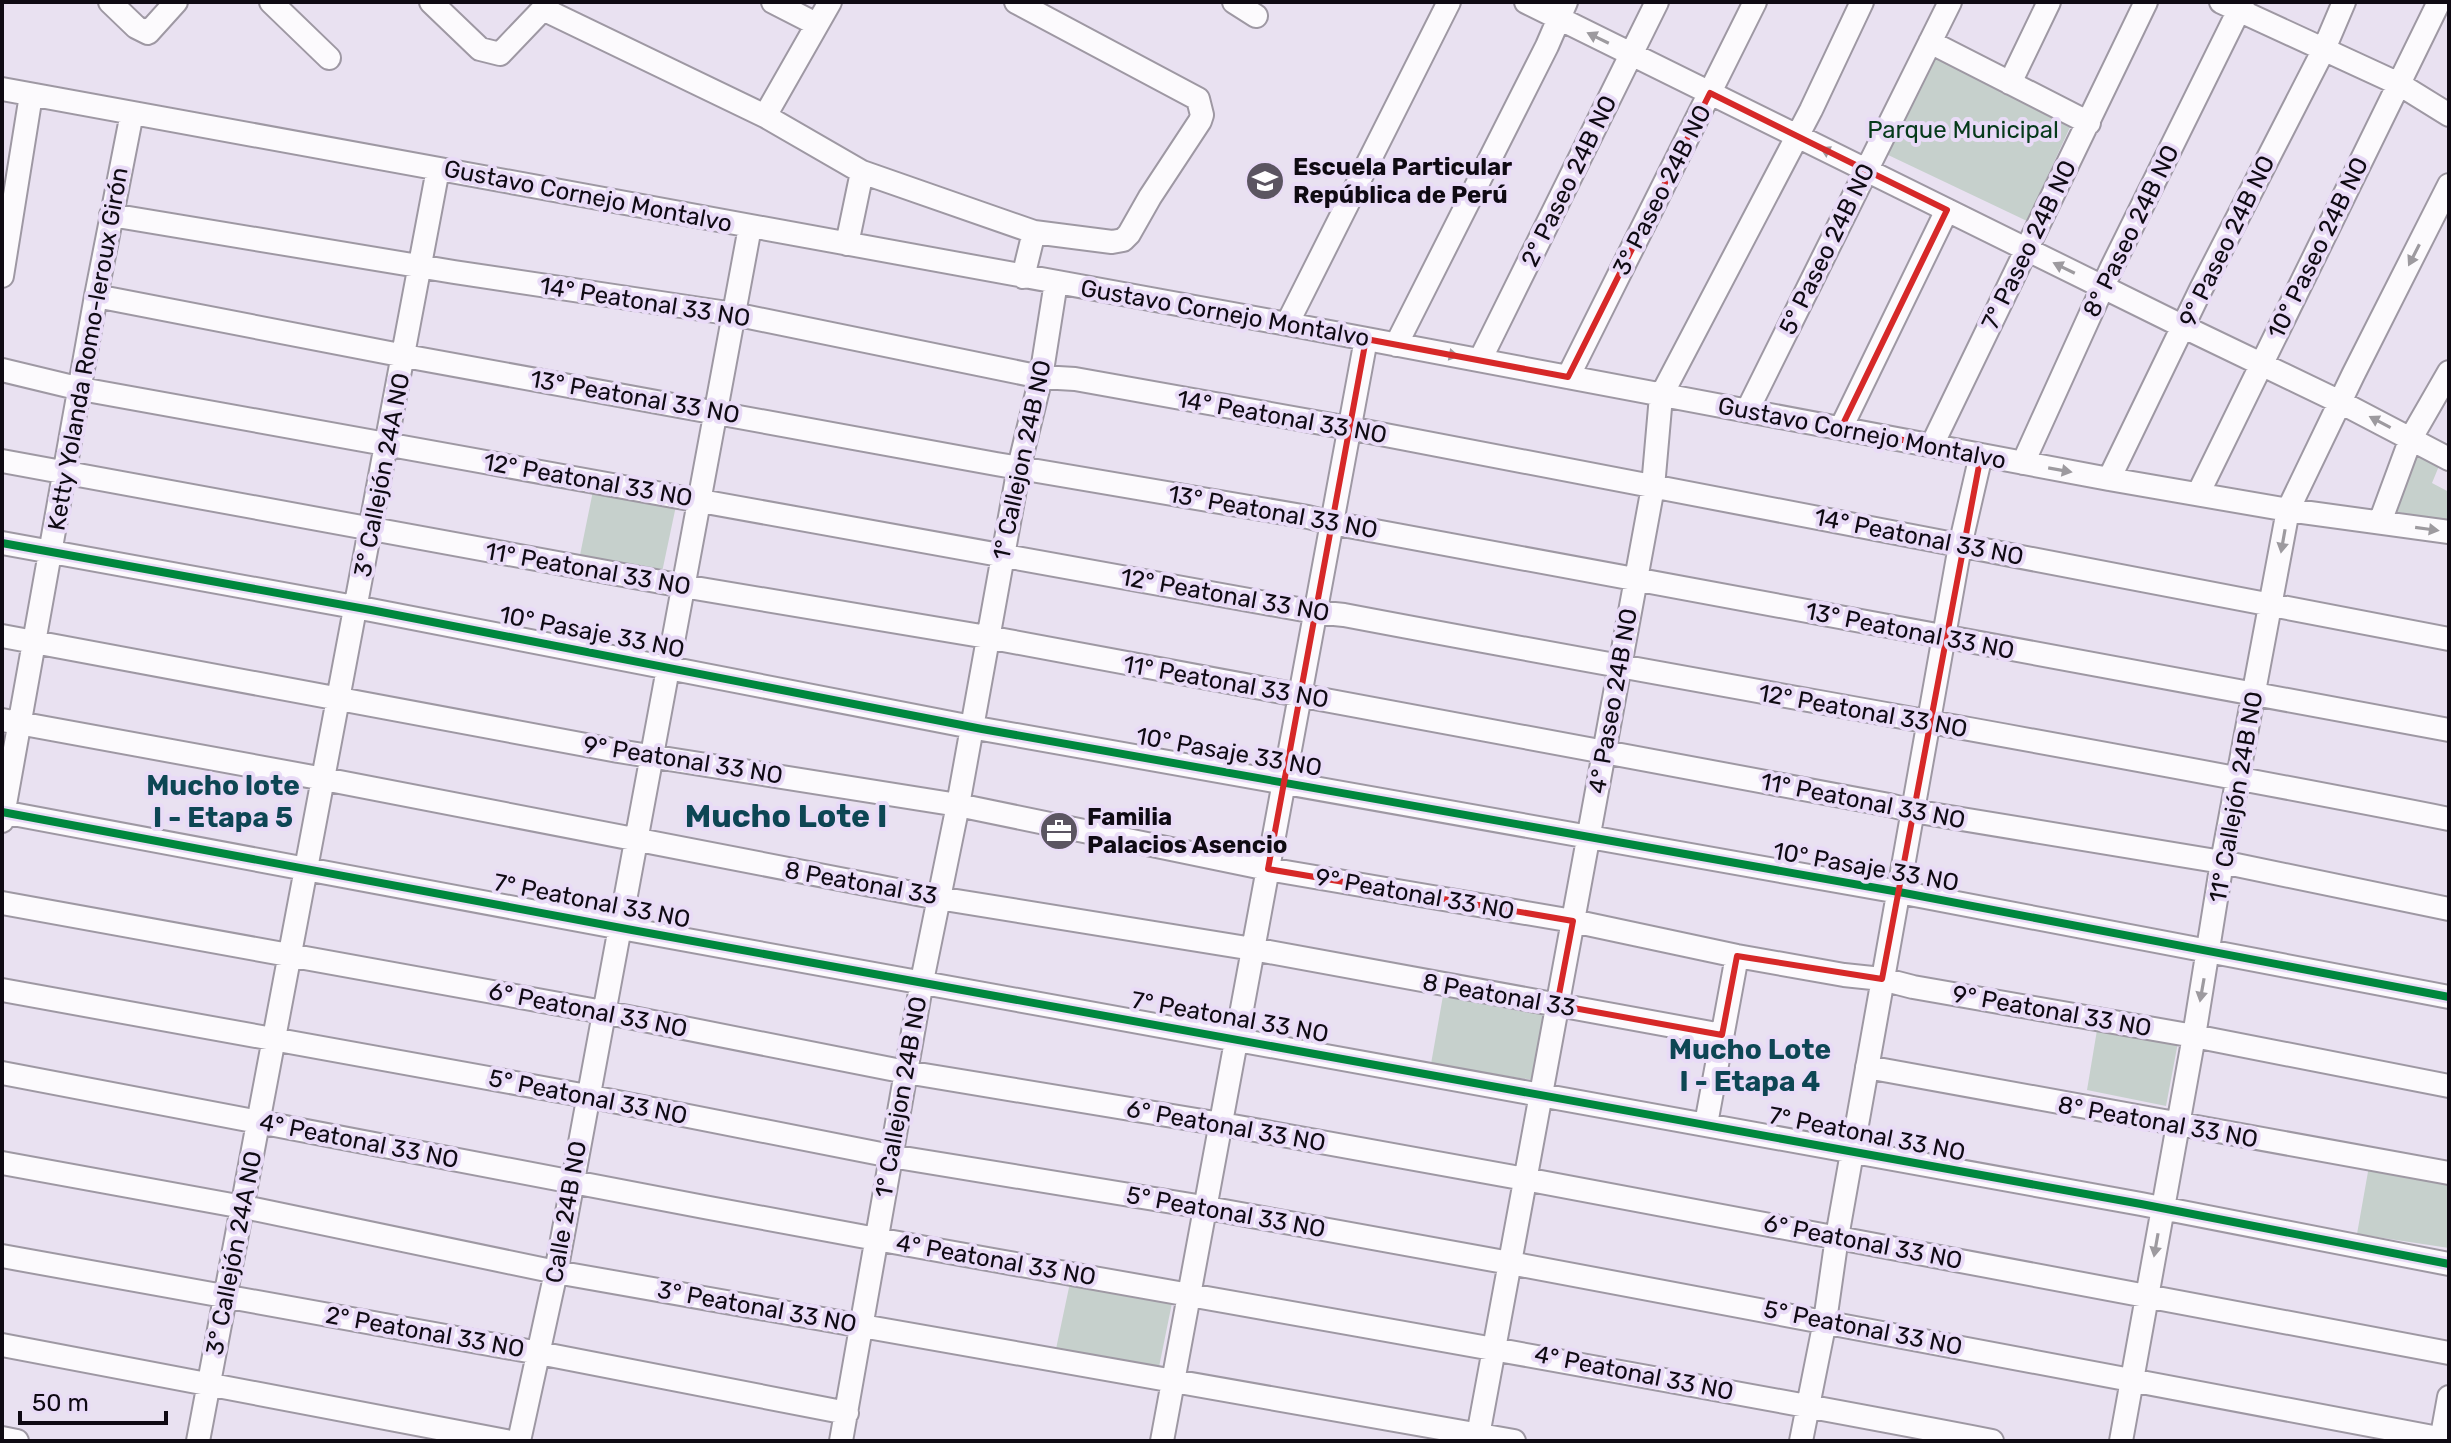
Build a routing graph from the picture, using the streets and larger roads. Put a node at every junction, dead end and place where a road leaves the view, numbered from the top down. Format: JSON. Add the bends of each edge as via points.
{"nodes":[{"id":1,"x":110,"y":2,"type":"edge"},
{"id":2,"x":176,"y":2,"type":"edge"},
{"id":3,"x":271,"y":2,"type":"edge"},
{"id":4,"x":431,"y":2,"type":"edge"},
{"id":5,"x":773,"y":2,"type":"edge"},
{"id":6,"x":830,"y":2,"type":"edge"},
{"id":7,"x":1016,"y":2,"type":"edge"},
{"id":8,"x":1234,"y":2,"type":"edge"},
{"id":9,"x":1449,"y":2,"type":"edge"},
{"id":10,"x":1526,"y":2,"type":"edge"},
{"id":11,"x":1657,"y":2,"type":"edge"},
{"id":12,"x":1755,"y":2,"type":"edge"},
{"id":13,"x":1862,"y":2,"type":"edge"},
{"id":14,"x":1950,"y":2,"type":"edge"},
{"id":15,"x":2049,"y":2,"type":"edge"},
{"id":16,"x":2146,"y":2,"type":"edge"},
{"id":17,"x":2344,"y":2,"type":"edge"},
{"id":18,"x":2439,"y":2,"type":"edge"},
{"id":19,"x":545,"y":5,"type":"edge"},
{"id":20,"x":2234,"y":5,"type":"edge"},
{"id":21,"x":1562,"y":10,"type":"edge"},
{"id":22,"x":1256,"y":16,"type":"dead end"},
{"id":23,"x":816,"y":24,"type":"junction"},
{"id":24,"x":1930,"y":42,"type":"junction"},
{"id":25,"x":2324,"y":49,"type":"junction"},
{"id":26,"x":1631,"y":54,"type":"junction"},
{"id":27,"x":329,"y":58,"type":"dead end"},
{"id":28,"x":2010,"y":83,"type":"junction"},
{"id":29,"x":2399,"y":84,"type":"junction"},
{"id":30,"x":2,"y":89,"type":"edge"},
{"id":31,"x":1710,"y":93,"type":"junction"},
{"id":32,"x":31,"y":95,"type":"junction"},
{"id":33,"x":132,"y":113,"type":"junction"},
{"id":34,"x":2449,"y":115,"type":"edge"},
{"id":35,"x":765,"y":116,"type":"junction"},
{"id":36,"x":2089,"y":123,"type":"junction"},
{"id":37,"x":1796,"y":135,"type":"junction"},
{"id":38,"x":438,"y":169,"type":"junction"},
{"id":39,"x":1866,"y":170,"type":"junction"},
{"id":40,"x":862,"y":172,"type":"junction"},
{"id":41,"x":2449,"y":185,"type":"edge"},
{"id":42,"x":1947,"y":210,"type":"junction"},
{"id":43,"x":111,"y":215,"type":"junction"},
{"id":44,"x":750,"y":227,"type":"junction"},
{"id":45,"x":1034,"y":232,"type":"junction"},
{"id":46,"x":847,"y":244,"type":"junction"},
{"id":47,"x":2026,"y":249,"type":"junction"},
{"id":48,"x":420,"y":266,"type":"junction"},
{"id":49,"x":2,"y":276,"type":"edge"},
{"id":50,"x":1023,"y":277,"type":"junction"},
{"id":51,"x":1056,"y":282,"type":"junction"},
{"id":52,"x":2102,"y":287,"type":"junction"},
{"id":53,"x":96,"y":296,"type":"junction"},
{"id":54,"x":734,"y":314,"type":"junction"},
{"id":55,"x":1287,"y":324,"type":"junction"},
{"id":56,"x":2184,"y":327,"type":"junction"},
{"id":57,"x":1366,"y":339,"type":"junction"},
{"id":58,"x":1396,"y":345,"type":"junction"},
{"id":59,"x":405,"y":356,"type":"junction"},
{"id":60,"x":1480,"y":360,"type":"junction"},
{"id":61,"x":2262,"y":364,"type":"junction"},
{"id":62,"x":2,"y":370,"type":"edge"},
{"id":63,"x":2449,"y":372,"type":"edge"},
{"id":64,"x":1041,"y":377,"type":"junction"},
{"id":65,"x":1568,"y":377,"type":"junction"},
{"id":66,"x":81,"y":389,"type":"junction"},
{"id":67,"x":1661,"y":396,"type":"junction"},
{"id":68,"x":2340,"y":402,"type":"junction"},
{"id":69,"x":1747,"y":411,"type":"junction"},
{"id":70,"x":716,"y":412,"type":"junction"},
{"id":71,"x":1349,"y":428,"type":"junction"},
{"id":72,"x":1841,"y":428,"type":"junction"},
{"id":73,"x":2411,"y":438,"type":"junction"},
{"id":74,"x":388,"y":444,"type":"junction"},
{"id":75,"x":1932,"y":445,"type":"junction"},
{"id":76,"x":1981,"y":455,"type":"junction"},
{"id":77,"x":2449,"y":459,"type":"edge"},
{"id":78,"x":2,"y":461,"type":"edge"},
{"id":79,"x":2023,"y":463,"type":"junction"},
{"id":80,"x":1019,"y":467,"type":"junction"},
{"id":81,"x":65,"y":474,"type":"junction"},
{"id":82,"x":2109,"y":479,"type":"junction"},
{"id":83,"x":1653,"y":487,"type":"junction"},
{"id":84,"x":2198,"y":494,"type":"junction"},
{"id":85,"x":699,"y":501,"type":"junction"},
{"id":86,"x":2288,"y":510,"type":"junction"},
{"id":87,"x":2380,"y":522,"type":"junction"},
{"id":88,"x":1332,"y":523,"type":"junction"},
{"id":89,"x":371,"y":530,"type":"junction"},
{"id":90,"x":2449,"y":532,"type":"edge"},
{"id":91,"x":2,"y":543,"type":"edge"},
{"id":92,"x":1960,"y":546,"type":"junction"},
{"id":93,"x":51,"y":551,"type":"junction"},
{"id":94,"x":1002,"y":556,"type":"junction"},
{"id":95,"x":1635,"y":578,"type":"junction"},
{"id":96,"x":683,"y":586,"type":"junction"},
{"id":97,"x":2271,"y":605,"type":"junction"},
{"id":98,"x":357,"y":608,"type":"junction"},
{"id":99,"x":1315,"y":612,"type":"junction"},
{"id":100,"x":2,"y":636,"type":"edge"},
{"id":101,"x":987,"y":637,"type":"junction"},
{"id":102,"x":1944,"y":639,"type":"junction"},
{"id":103,"x":2449,"y":639,"type":"edge"},
{"id":104,"x":35,"y":642,"type":"junction"},
{"id":105,"x":668,"y":667,"type":"junction"},
{"id":106,"x":1619,"y":667,"type":"junction"},
{"id":107,"x":2255,"y":695,"type":"junction"},
{"id":108,"x":1299,"y":697,"type":"junction"},
{"id":109,"x":339,"y":698,"type":"junction"},
{"id":110,"x":11,"y":722,"type":"edge"},
{"id":111,"x":1928,"y":722,"type":"junction"},
{"id":112,"x":970,"y":727,"type":"junction"},
{"id":113,"x":2449,"y":730,"type":"edge"},
{"id":114,"x":1603,"y":753,"type":"junction"},
{"id":115,"x":651,"y":756,"type":"junction"},
{"id":116,"x":324,"y":779,"type":"junction"},
{"id":117,"x":2239,"y":779,"type":"junction"},
{"id":118,"x":1284,"y":782,"type":"junction"},
{"id":119,"x":958,"y":805,"type":"junction"},
{"id":120,"x":1913,"y":811,"type":"junction"},
{"id":121,"x":3,"y":815,"type":"edge"},
{"id":122,"x":2449,"y":819,"type":"edge"},
{"id":123,"x":1588,"y":838,"type":"junction"},
{"id":124,"x":635,"y":841,"type":"junction"},
{"id":125,"x":2222,"y":862,"type":"junction"},
{"id":126,"x":307,"y":868,"type":"junction"},
{"id":127,"x":1268,"y":869,"type":"junction"},
{"id":128,"x":1899,"y":892,"type":"junction"},
{"id":129,"x":938,"y":898,"type":"junction"},
{"id":130,"x":2,"y":903,"type":"edge"},
{"id":131,"x":2449,"y":909,"type":"edge"},
{"id":132,"x":1573,"y":921,"type":"junction"},
{"id":133,"x":619,"y":927,"type":"junction"},
{"id":134,"x":1253,"y":949,"type":"junction"},
{"id":135,"x":2209,"y":953,"type":"junction"},
{"id":136,"x":290,"y":955,"type":"junction"},
{"id":137,"x":1737,"y":956,"type":"junction"},
{"id":138,"x":1882,"y":979,"type":"junction"},
{"id":139,"x":922,"y":981,"type":"junction"},
{"id":140,"x":2,"y":990,"type":"edge"},
{"id":141,"x":2449,"y":997,"type":"edge"},
{"id":142,"x":1557,"y":1005,"type":"junction"},
{"id":143,"x":603,"y":1012,"type":"junction"},
{"id":144,"x":1722,"y":1035,"type":"junction"},
{"id":145,"x":2194,"y":1036,"type":"junction"},
{"id":146,"x":1236,"y":1038,"type":"junction"},
{"id":147,"x":274,"y":1039,"type":"junction"},
{"id":148,"x":1867,"y":1067,"type":"junction"},
{"id":149,"x":906,"y":1072,"type":"junction"},
{"id":150,"x":2,"y":1073,"type":"edge"},
{"id":151,"x":2449,"y":1086,"type":"edge"},
{"id":152,"x":1541,"y":1094,"type":"junction"},
{"id":153,"x":587,"y":1096,"type":"junction"},
{"id":154,"x":259,"y":1120,"type":"junction"},
{"id":155,"x":1220,"y":1124,"type":"junction"},
{"id":156,"x":1706,"y":1124,"type":"junction"},
{"id":157,"x":2178,"y":1126,"type":"junction"},
{"id":158,"x":1852,"y":1151,"type":"junction"},
{"id":159,"x":891,"y":1156,"type":"junction"},
{"id":160,"x":2,"y":1163,"type":"edge"},
{"id":161,"x":2449,"y":1173,"type":"edge"},
{"id":162,"x":1525,"y":1179,"type":"junction"},
{"id":163,"x":571,"y":1183,"type":"junction"},
{"id":164,"x":243,"y":1207,"type":"junction"},
{"id":165,"x":1206,"y":1208,"type":"junction"},
{"id":166,"x":2162,"y":1210,"type":"junction"},
{"id":167,"x":1837,"y":1237,"type":"junction"},
{"id":168,"x":875,"y":1238,"type":"junction"},
{"id":169,"x":2,"y":1256,"type":"edge"},
{"id":170,"x":1510,"y":1263,"type":"junction"},
{"id":171,"x":2449,"y":1264,"type":"edge"},
{"id":172,"x":556,"y":1272,"type":"junction"},
{"id":173,"x":1187,"y":1295,"type":"junction"},
{"id":174,"x":2147,"y":1295,"type":"junction"},
{"id":175,"x":226,"y":1296,"type":"junction"},
{"id":176,"x":1825,"y":1321,"type":"junction"},
{"id":177,"x":861,"y":1325,"type":"junction"},
{"id":178,"x":2,"y":1345,"type":"edge"},
{"id":179,"x":1494,"y":1347,"type":"junction"},
{"id":180,"x":539,"y":1353,"type":"junction"},
{"id":181,"x":2449,"y":1353,"type":"edge"},
{"id":182,"x":2132,"y":1380,"type":"junction"},
{"id":183,"x":208,"y":1383,"type":"junction"},
{"id":184,"x":1173,"y":1383,"type":"junction"},
{"id":185,"x":2449,"y":1397,"type":"edge"},
{"id":186,"x":1807,"y":1405,"type":"junction"},
{"id":187,"x":847,"y":1413,"type":"junction"},
{"id":188,"x":2,"y":1438,"type":"edge"},
{"id":189,"x":1477,"y":1438,"type":"edge"},
{"id":190,"x":2444,"y":1440,"type":"edge"},
{"id":191,"x":17,"y":1441,"type":"edge"},
{"id":192,"x":198,"y":1441,"type":"edge"},
{"id":193,"x":506,"y":1441,"type":"edge"},
{"id":194,"x":519,"y":1441,"type":"edge"},
{"id":195,"x":841,"y":1441,"type":"edge"},
{"id":196,"x":1162,"y":1441,"type":"edge"},
{"id":197,"x":1514,"y":1441,"type":"edge"},
{"id":198,"x":1801,"y":1441,"type":"edge"},
{"id":199,"x":1992,"y":1441,"type":"edge"},
{"id":200,"x":2121,"y":1441,"type":"edge"}],
"edges":[{"from":1,"to":2,"type":"street","via":[[148,33]]},
{"from":3,"to":27,"type":"street"},
{"from":4,"to":19,"type":"street","via":[[480,49],[500,54]]},
{"from":5,"to":23,"type":"street"},
{"from":6,"to":23,"type":"street"},
{"from":7,"to":45,"type":"street","via":[[1198,99],[1202,115],[1123,240]]},
{"from":8,"to":22,"type":"street"},
{"from":9,"to":55,"type":"street"},
{"from":10,"to":21,"type":"street"},
{"from":11,"to":26,"type":"street","name":"2° Paseo 24B NO"},
{"from":12,"to":31,"type":"street","name":"3° Paseo 24B NO"},
{"from":13,"to":37,"type":"street","name":"4° Paseo 24B NO"},
{"from":14,"to":24,"type":"street","name":"5° Paseo 24B NO"},
{"from":15,"to":28,"type":"street"},
{"from":16,"to":36,"type":"street","name":"7° Paseo 24B NO"},
{"from":17,"to":25,"type":"street","name":"9° Paseo 24B NO"},
{"from":18,"to":29,"type":"street","name":"10° Paseo 24B NO"},
{"from":19,"to":35,"type":"street"},
{"from":20,"to":25,"type":"street"},
{"from":20,"to":52,"type":"street","name":"8° Paseo 24B NO"},
{"from":26,"to":21,"type":"street","one_way":true},
{"from":21,"to":58,"type":"street"},
{"from":23,"to":35,"type":"street"},
{"from":24,"to":28,"type":"street"},
{"from":24,"to":39,"type":"street","name":"5° Paseo 24B NO"},
{"from":25,"to":29,"type":"street"},
{"from":25,"to":56,"type":"street","name":"9° Paseo 24B NO"},
{"from":26,"to":31,"type":"street"},
{"from":26,"to":60,"type":"street","name":"2° Paseo 24B NO"},
{"from":28,"to":36,"type":"street"},
{"from":29,"to":34,"type":"street"},
{"from":29,"to":61,"type":"street","name":"10° Paseo 24B NO"},
{"from":30,"to":32,"type":"street","name":"Gustavo Cornejo Montalvo"},
{"from":31,"to":37,"type":"street"},
{"from":31,"to":65,"type":"street","name":"3° Paseo 24B NO"},
{"from":32,"to":33,"type":"street","name":"Gustavo Cornejo Montalvo"},
{"from":32,"to":49,"type":"street"},
{"from":33,"to":38,"type":"street","name":"Gustavo Cornejo Montalvo"},
{"from":33,"to":43,"type":"street","name":"Ketty Yolanda Romo-leroux Girón"},
{"from":35,"to":40,"type":"street"},
{"from":36,"to":47,"type":"street","name":"7° Paseo 24B NO"},
{"from":39,"to":37,"type":"street","one_way":true},
{"from":37,"to":67,"type":"street","name":"4° Paseo 24B NO"},
{"from":38,"to":44,"type":"street","name":"Gustavo Cornejo Montalvo"},
{"from":38,"to":48,"type":"street","name":"3° Callejón 24A NO"},
{"from":39,"to":42,"type":"street"},
{"from":39,"to":69,"type":"street","name":"5° Paseo 24B NO"},
{"from":40,"to":45,"type":"street"},
{"from":40,"to":46,"type":"street"},
{"from":41,"to":68,"type":"street","name":"11° Callejón 24B NO","one_way":true},
{"from":42,"to":47,"type":"street"},
{"from":42,"to":72,"type":"street"},
{"from":43,"to":48,"type":"street","name":"14° Peatonal 33 NO"},
{"from":43,"to":53,"type":"street","name":"Ketty Yolanda Romo-leroux Girón"},
{"from":44,"to":46,"type":"street","name":"Gustavo Cornejo Montalvo"},
{"from":44,"to":54,"type":"street","name":"Calle 24B NO"},
{"from":45,"to":50,"type":"street"},
{"from":46,"to":50,"type":"street","name":"Gustavo Cornejo Montalvo"},
{"from":52,"to":47,"type":"street","one_way":true},
{"from":47,"to":75,"type":"street","name":"7° Paseo 24B NO"},
{"from":48,"to":54,"type":"street","name":"14° Peatonal 33 NO"},
{"from":48,"to":59,"type":"street","name":"3° Callejón 24A NO"},
{"from":50,"to":51,"type":"street","name":"Gustavo Cornejo Montalvo"},
{"from":51,"to":55,"type":"street","name":"Gustavo Cornejo Montalvo"},
{"from":51,"to":64,"type":"street","name":"1° Callejon 24B NO"},
{"from":52,"to":56,"type":"street"},
{"from":52,"to":79,"type":"street","name":"8° Paseo 24B NO"},
{"from":53,"to":59,"type":"street","name":"13° Peatonal 33 NO"},
{"from":53,"to":66,"type":"street","name":"Ketty Yolanda Romo-leroux Girón"},
{"from":54,"to":64,"type":"street","name":"14° Peatonal 33 NO"},
{"from":54,"to":70,"type":"street","name":"Calle 24B NO"},
{"from":55,"to":57,"type":"street","name":"Gustavo Cornejo Montalvo"},
{"from":56,"to":61,"type":"street"},
{"from":56,"to":82,"type":"street","name":"9° Paseo 24B NO"},
{"from":57,"to":58,"type":"street","name":"Gustavo Cornejo Montalvo"},
{"from":57,"to":71,"type":"street"},
{"from":58,"to":60,"type":"street","name":"Gustavo Cornejo Montalvo","one_way":true},
{"from":59,"to":70,"type":"street","name":"13° Peatonal 33 NO"},
{"from":59,"to":74,"type":"street","name":"3° Callejón 24A NO"},
{"from":60,"to":65,"type":"street","name":"Gustavo Cornejo Montalvo"},
{"from":61,"to":68,"type":"street"},
{"from":61,"to":84,"type":"street","name":"10° Paseo 24B NO"},
{"from":62,"to":66,"type":"street","name":"12° Peatonal 33 NO"},
{"from":63,"to":73,"type":"street"},
{"from":64,"to":71,"type":"street","name":"14° Peatonal 33 NO"},
{"from":64,"to":80,"type":"street","name":"1° Callejon 24B NO"},
{"from":65,"to":67,"type":"street","name":"Gustavo Cornejo Montalvo"},
{"from":66,"to":74,"type":"street","name":"12° Peatonal 33 NO"},
{"from":66,"to":81,"type":"street","name":"Ketty Yolanda Romo-leroux Girón"},
{"from":67,"to":69,"type":"street","name":"Gustavo Cornejo Montalvo"},
{"from":67,"to":83,"type":"street","name":"4° Paseo 24B NO"},
{"from":73,"to":68,"type":"street","one_way":true},
{"from":68,"to":86,"type":"street","name":"11° Callejón 24B NO"},
{"from":69,"to":72,"type":"street","name":"Gustavo Cornejo Montalvo"},
{"from":70,"to":80,"type":"street","name":"13° Peatonal 33 NO"},
{"from":70,"to":85,"type":"street","name":"Calle 24B NO"},
{"from":71,"to":83,"type":"street","name":"14° Peatonal 33 NO"},
{"from":71,"to":88,"type":"street"},
{"from":72,"to":75,"type":"street","name":"Gustavo Cornejo Montalvo"},
{"from":73,"to":77,"type":"street"},
{"from":73,"to":87,"type":"street"},
{"from":74,"to":85,"type":"street","name":"12° Peatonal 33 NO"},
{"from":74,"to":89,"type":"street","name":"3° Callejón 24A NO"},
{"from":75,"to":76,"type":"street","name":"Gustavo Cornejo Montalvo"},
{"from":76,"to":79,"type":"street","name":"Gustavo Cornejo Montalvo"},
{"from":76,"to":92,"type":"street"},
{"from":78,"to":81,"type":"street","name":"11° Peatonal 33 NO"},
{"from":79,"to":82,"type":"street","name":"Gustavo Cornejo Montalvo","one_way":true},
{"from":80,"to":88,"type":"street","name":"13° Peatonal 33 NO"},
{"from":80,"to":94,"type":"street","name":"1° Callejon 24B NO"},
{"from":81,"to":89,"type":"street","name":"11° Peatonal 33 NO"},
{"from":81,"to":93,"type":"street","name":"Ketty Yolanda Romo-leroux Girón"},
{"from":82,"to":84,"type":"street","name":"Gustavo Cornejo Montalvo"},
{"from":83,"to":92,"type":"street","name":"14° Peatonal 33 NO"},
{"from":83,"to":95,"type":"street","name":"4° Paseo 24B NO"},
{"from":84,"to":86,"type":"street","name":"Gustavo Cornejo Montalvo"},
{"from":85,"to":94,"type":"street","name":"12° Peatonal 33 NO"},
{"from":85,"to":96,"type":"street","name":"Calle 24B NO"},
{"from":86,"to":87,"type":"street","name":"Gustavo Cornejo Montalvo"},
{"from":86,"to":97,"type":"street","name":"11° Callejón 24B NO","one_way":true},
{"from":87,"to":90,"type":"street","name":"Gustavo Cornejo Montalvo","one_way":true},
{"from":88,"to":95,"type":"street","name":"13° Peatonal 33 NO"},
{"from":88,"to":99,"type":"street"},
{"from":89,"to":96,"type":"street","name":"11° Peatonal 33 NO"},
{"from":89,"to":98,"type":"street","name":"3° Callejón 24A NO"},
{"from":91,"to":93,"type":"street","name":"10° Pasaje 33 NO"},
{"from":92,"to":97,"type":"street","name":"14° Peatonal 33 NO"},
{"from":92,"to":102,"type":"street"},
{"from":93,"to":98,"type":"street","name":"10° Pasaje 33 NO"},
{"from":93,"to":104,"type":"street","name":"Ketty Yolanda Romo-leroux Girón"},
{"from":94,"to":99,"type":"street","name":"12° Peatonal 33 NO"},
{"from":94,"to":101,"type":"street","name":"1° Callejon 24B NO"},
{"from":95,"to":102,"type":"street","name":"13° Peatonal 33 NO"},
{"from":95,"to":106,"type":"street","name":"4° Paseo 24B NO"},
{"from":96,"to":101,"type":"street","name":"11° Peatonal 33 NO"},
{"from":96,"to":105,"type":"street","name":"Calle 24B NO"},
{"from":97,"to":103,"type":"street","name":"14° Peatonal 33 NO"},
{"from":97,"to":107,"type":"street","name":"11° Callejón 24B NO"},
{"from":98,"to":105,"type":"street","name":"10° Pasaje 33 NO"},
{"from":98,"to":109,"type":"street","name":"3° Callejón 24A NO"},
{"from":99,"to":106,"type":"street","name":"12° Peatonal 33 NO"},
{"from":99,"to":108,"type":"street"},
{"from":100,"to":104,"type":"street","name":"9° Peatonal 33 NO"},
{"from":101,"to":108,"type":"street","name":"11° Peatonal 33 NO"},
{"from":101,"to":112,"type":"street","name":"1° Callejon 24B NO"},
{"from":102,"to":107,"type":"street","name":"13° Peatonal 33 NO"},
{"from":102,"to":111,"type":"street"},
{"from":104,"to":109,"type":"street","name":"9° Peatonal 33 NO"},
{"from":104,"to":110,"type":"street","name":"Ketty Yolanda Romo-leroux Girón"},
{"from":105,"to":112,"type":"street","name":"10° Pasaje 33 NO"},
{"from":105,"to":115,"type":"street","name":"Calle 24B NO"},
{"from":106,"to":111,"type":"street","name":"12° Peatonal 33 NO"},
{"from":106,"to":114,"type":"street","name":"4° Paseo 24B NO"},
{"from":107,"to":113,"type":"street","name":"13° Peatonal 33 NO"},
{"from":107,"to":117,"type":"street","name":"11° Callejón 24B NO"},
{"from":108,"to":114,"type":"street","name":"11° Peatonal 33 NO"},
{"from":108,"to":118,"type":"street"},
{"from":109,"to":115,"type":"street","name":"9° Peatonal 33 NO"},
{"from":109,"to":116,"type":"street","name":"3° Callejón 24A NO"},
{"from":110,"to":116,"type":"street","name":"8 Peatonal 33"},
{"from":110,"to":121,"type":"street","name":"Ketty Yolanda Romo-leroux Girón"},
{"from":111,"to":117,"type":"street","name":"12° Peatonal 33 NO"},
{"from":111,"to":120,"type":"street"},
{"from":112,"to":118,"type":"street","name":"10° Pasaje 33 NO"},
{"from":112,"to":119,"type":"street","name":"1° Callejon 24B NO"},
{"from":114,"to":120,"type":"street","name":"11° Peatonal 33 NO"},
{"from":114,"to":123,"type":"street","name":"4° Paseo 24B NO"},
{"from":115,"to":119,"type":"street","name":"9° Peatonal 33 NO"},
{"from":115,"to":124,"type":"street","name":"Calle 24B NO"},
{"from":116,"to":124,"type":"street","name":"8 Peatonal 33"},
{"from":116,"to":126,"type":"street","name":"3° Callejón 24A NO"},
{"from":117,"to":122,"type":"street","name":"12° Peatonal 33 NO"},
{"from":117,"to":125,"type":"street","name":"11° Callejón 24B NO"},
{"from":118,"to":123,"type":"street","name":"10° Pasaje 33 NO"},
{"from":118,"to":127,"type":"street"},
{"from":119,"to":127,"type":"street","name":"9° Peatonal 33 NO"},
{"from":119,"to":129,"type":"street","name":"1° Callejon 24B NO"},
{"from":120,"to":125,"type":"street","name":"11° Peatonal 33 NO"},
{"from":120,"to":128,"type":"street"},
{"from":121,"to":126,"type":"street","name":"7° Peatonal 33 NO"},
{"from":123,"to":128,"type":"street","name":"10° Pasaje 33 NO"},
{"from":123,"to":132,"type":"street","name":"4° Paseo 24B NO"},
{"from":124,"to":129,"type":"street","name":"8 Peatonal 33"},
{"from":124,"to":133,"type":"street","name":"Calle 24B NO"},
{"from":125,"to":131,"type":"street","name":"11° Peatonal 33 NO"},
{"from":125,"to":135,"type":"street","name":"11° Callejón 24B NO"},
{"from":126,"to":133,"type":"street","name":"7° Peatonal 33 NO"},
{"from":126,"to":136,"type":"street","name":"3° Callejón 24A NO"},
{"from":127,"to":132,"type":"street","name":"9° Peatonal 33 NO"},
{"from":127,"to":134,"type":"street"},
{"from":128,"to":135,"type":"street","name":"10° Pasaje 33 NO"},
{"from":128,"to":138,"type":"street"},
{"from":129,"to":134,"type":"street","name":"8 Peatonal 33"},
{"from":129,"to":139,"type":"street","name":"1° Callejon 24B NO"},
{"from":130,"to":136,"type":"street","name":"6° Peatonal 33 NO"},
{"from":132,"to":137,"type":"street","name":"9° Peatonal 33 NO"},
{"from":132,"to":142,"type":"street","name":"4° Paseo 24B NO"},
{"from":133,"to":139,"type":"street","name":"7° Peatonal 33 NO"},
{"from":133,"to":143,"type":"street","name":"Calle 24B NO"},
{"from":134,"to":142,"type":"street","name":"8 Peatonal 33"},
{"from":134,"to":146,"type":"street"},
{"from":135,"to":141,"type":"street","name":"10° Pasaje 33 NO"},
{"from":135,"to":145,"type":"street","name":"11° Callejón 24B NO","one_way":true},
{"from":136,"to":143,"type":"street","name":"6° Peatonal 33 NO"},
{"from":136,"to":147,"type":"street","name":"3° Callejón 24A NO"},
{"from":137,"to":138,"type":"street","name":"9° Peatonal 33 NO"},
{"from":137,"to":144,"type":"street"},
{"from":138,"to":145,"type":"street","name":"9° Peatonal 33 NO"},
{"from":138,"to":148,"type":"street"},
{"from":139,"to":146,"type":"street","name":"7° Peatonal 33 NO"},
{"from":139,"to":149,"type":"street","name":"1° Callejon 24B NO"},
{"from":140,"to":147,"type":"street","name":"5° Peatonal 33 NO"},
{"from":142,"to":144,"type":"street","name":"8 Peatonal 33"},
{"from":142,"to":152,"type":"street","name":"4° Paseo 24B NO"},
{"from":143,"to":149,"type":"street","name":"6° Peatonal 33 NO"},
{"from":143,"to":153,"type":"street","name":"Calle 24B NO"},
{"from":144,"to":156,"type":"street"},
{"from":145,"to":151,"type":"street","name":"9° Peatonal 33 NO"},
{"from":145,"to":157,"type":"street","name":"11° Callejón 24B NO"},
{"from":146,"to":152,"type":"street","name":"7° Peatonal 33 NO"},
{"from":146,"to":155,"type":"street"},
{"from":147,"to":153,"type":"street","name":"5° Peatonal 33 NO"},
{"from":147,"to":154,"type":"street","name":"3° Callejón 24A NO"},
{"from":148,"to":157,"type":"street","name":"8° Peatonal 33 NO"},
{"from":148,"to":158,"type":"street"},
{"from":149,"to":155,"type":"street","name":"6° Peatonal 33 NO"},
{"from":149,"to":159,"type":"street","name":"1° Callejon 24B NO"},
{"from":150,"to":154,"type":"street","name":"4° Peatonal 33 NO"},
{"from":152,"to":156,"type":"street","name":"7° Peatonal 33 NO"},
{"from":152,"to":162,"type":"street","name":"4° Paseo 24B NO"},
{"from":153,"to":159,"type":"street","name":"5° Peatonal 33 NO"},
{"from":153,"to":163,"type":"street","name":"Calle 24B NO"},
{"from":154,"to":163,"type":"street","name":"4° Peatonal 33 NO"},
{"from":154,"to":164,"type":"street","name":"3° Callejón 24A NO"},
{"from":155,"to":162,"type":"street","name":"6° Peatonal 33 NO"},
{"from":155,"to":165,"type":"street"},
{"from":156,"to":158,"type":"street","name":"7° Peatonal 33 NO"},
{"from":157,"to":161,"type":"street","name":"8° Peatonal 33 NO"},
{"from":157,"to":166,"type":"street","name":"11° Callejón 24B NO"},
{"from":158,"to":166,"type":"street","name":"7° Peatonal 33 NO"},
{"from":158,"to":167,"type":"street"},
{"from":159,"to":165,"type":"street","name":"5° Peatonal 33 NO"},
{"from":159,"to":168,"type":"street","name":"1° Callejon 24B NO"},
{"from":160,"to":164,"type":"street","name":"3° Peatonal 33 NO"},
{"from":162,"to":167,"type":"street","name":"6° Peatonal 33 NO"},
{"from":162,"to":170,"type":"street","name":"4° Paseo 24B NO"},
{"from":163,"to":168,"type":"street","name":"4° Peatonal 33 NO"},
{"from":163,"to":172,"type":"street","name":"Calle 24B NO"},
{"from":164,"to":172,"type":"street","name":"3° Peatonal 33 NO"},
{"from":164,"to":175,"type":"street","name":"3° Callejón 24A NO"},
{"from":165,"to":170,"type":"street","name":"5° Peatonal 33 NO"},
{"from":165,"to":173,"type":"street"},
{"from":166,"to":171,"type":"street","name":"7° Peatonal 33 NO"},
{"from":166,"to":174,"type":"street","name":"11° Callejón 24B NO","one_way":true},
{"from":167,"to":174,"type":"street","name":"6° Peatonal 33 NO"},
{"from":167,"to":176,"type":"street"},
{"from":168,"to":173,"type":"street","name":"4° Peatonal 33 NO"},
{"from":168,"to":177,"type":"street","name":"1° Callejon 24B NO"},
{"from":169,"to":175,"type":"street","name":"2° Peatonal 33 NO"},
{"from":170,"to":176,"type":"street","name":"5° Peatonal 33 NO"},
{"from":170,"to":179,"type":"street","name":"4° Paseo 24B NO"},
{"from":172,"to":177,"type":"street","name":"3° Peatonal 33 NO"},
{"from":172,"to":180,"type":"street","name":"Calle 24B NO"},
{"from":173,"to":179,"type":"street","name":"4° Peatonal 33 NO"},
{"from":173,"to":184,"type":"street"},
{"from":174,"to":181,"type":"street","name":"6° Peatonal 33 NO"},
{"from":174,"to":182,"type":"street","name":"11° Callejón 24B NO"},
{"from":175,"to":180,"type":"street","name":"2° Peatonal 33 NO"},
{"from":175,"to":183,"type":"street","name":"3° Callejón 24A NO"},
{"from":176,"to":182,"type":"street","name":"5° Peatonal 33 NO"},
{"from":176,"to":186,"type":"street"},
{"from":177,"to":184,"type":"street","name":"3° Peatonal 33 NO"},
{"from":177,"to":187,"type":"street","name":"1° Callejon 24B NO"},
{"from":178,"to":183,"type":"street"},
{"from":179,"to":186,"type":"street","name":"4° Peatonal 33 NO"},
{"from":179,"to":189,"type":"street","name":"4° Paseo 24B NO"},
{"from":180,"to":187,"type":"street","name":"2° Peatonal 33 NO"},
{"from":180,"to":194,"type":"street","name":"Calle 24B NO"},
{"from":182,"to":190,"type":"street","name":"5° Peatonal 33 NO"},
{"from":182,"to":200,"type":"street","name":"11° Callejón 24B NO"},
{"from":183,"to":192,"type":"street","name":"3° Callejón 24A NO"},
{"from":183,"to":193,"type":"street"},
{"from":184,"to":189,"type":"street","name":"3° Peatonal 33 NO"},
{"from":184,"to":196,"type":"street"},
{"from":185,"to":190,"type":"street"},
{"from":186,"to":198,"type":"street"},
{"from":186,"to":199,"type":"street","name":"4° Peatonal 33 NO"},
{"from":187,"to":195,"type":"street","name":"1° Callejon 24B NO"},
{"from":188,"to":191,"type":"street"},
{"from":189,"to":197,"type":"street","name":"3° Peatonal 33 NO"}]}
